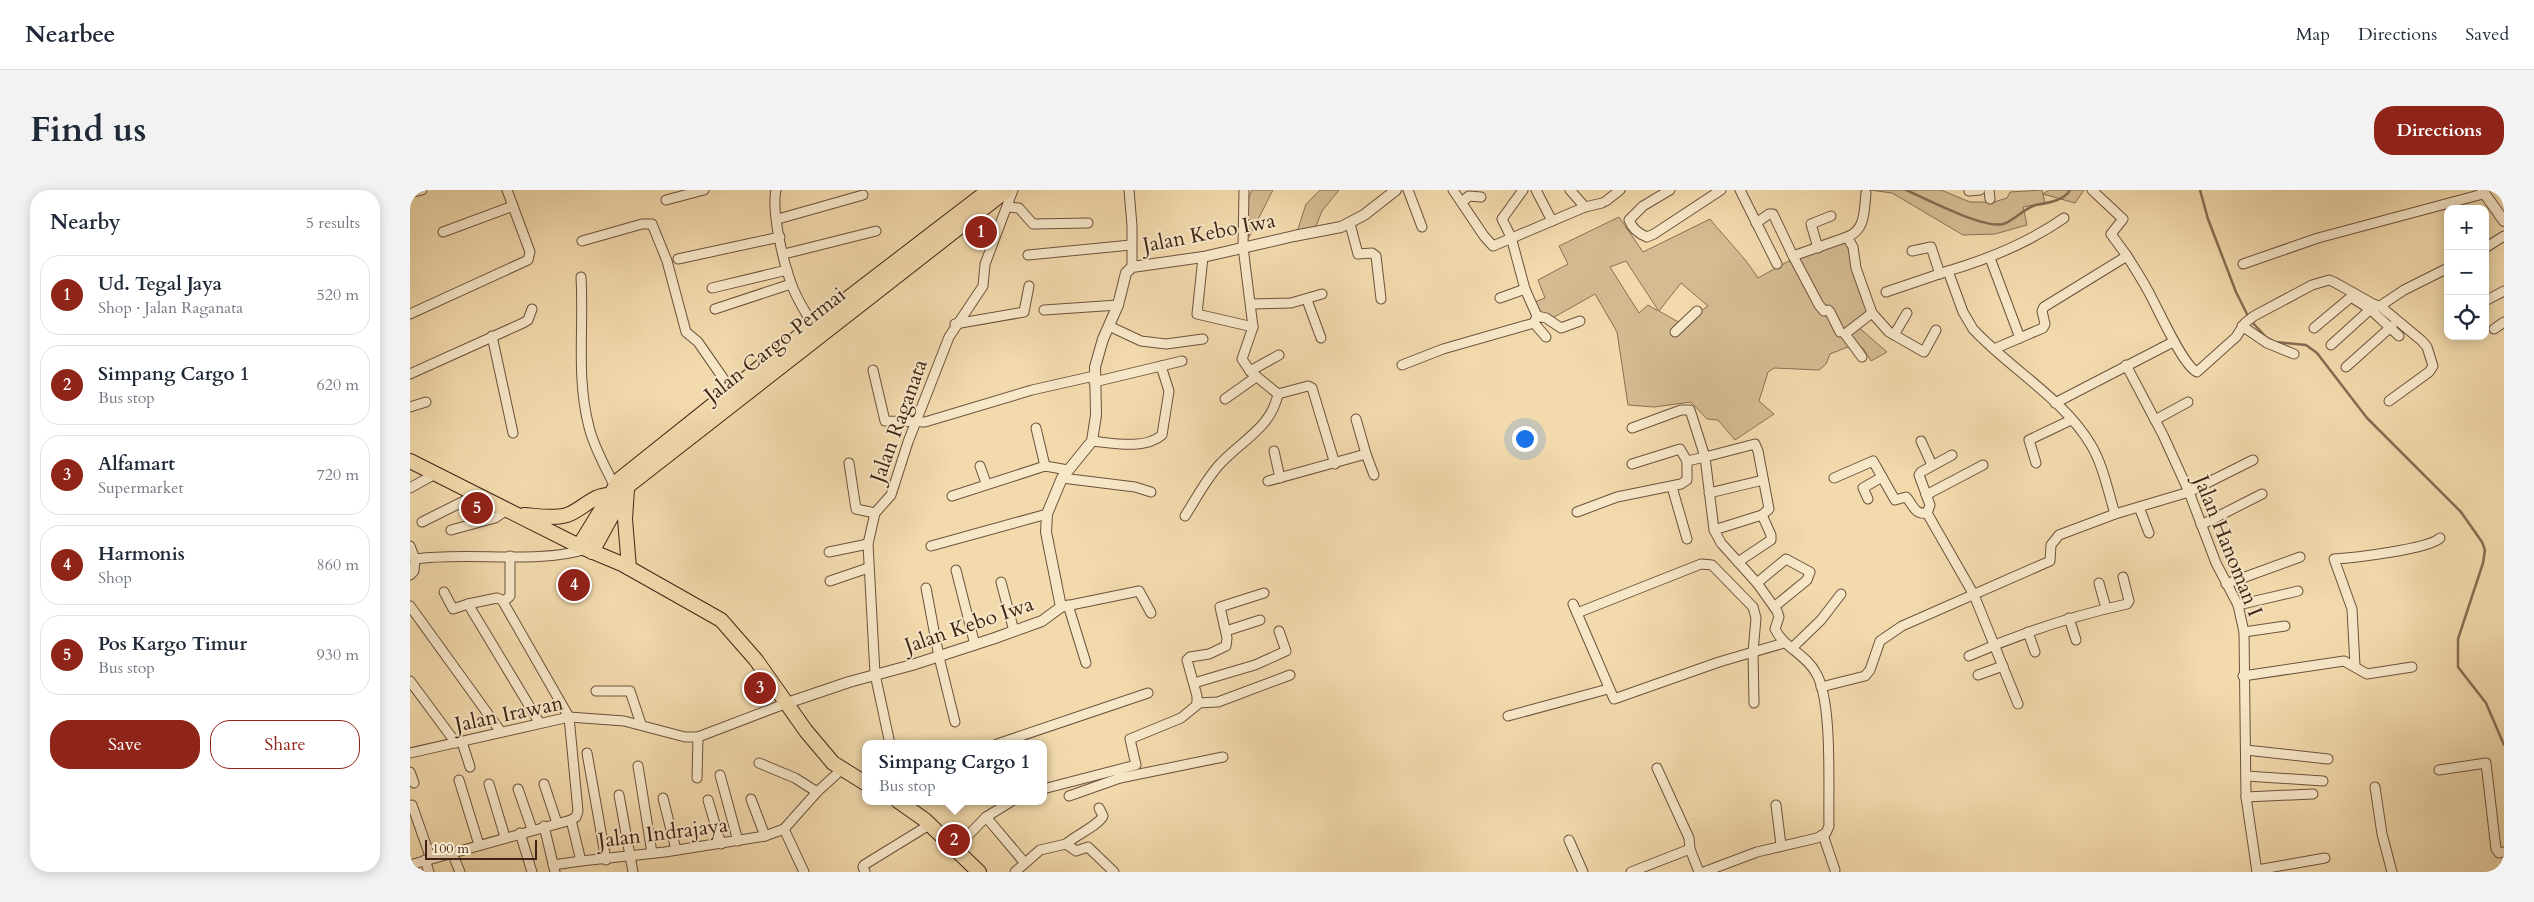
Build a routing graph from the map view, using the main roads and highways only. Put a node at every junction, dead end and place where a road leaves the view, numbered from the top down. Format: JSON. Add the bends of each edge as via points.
{"nodes":[{"id":1,"x":1007,"y":190,"type":"edge"},
{"id":2,"x":987,"y":191,"type":"edge"},
{"id":3,"x":410,"y":461,"type":"edge"},
{"id":4,"x":617,"y":489,"type":"junction"},
{"id":5,"x":511,"y":512,"type":"junction"},
{"id":6,"x":586,"y":549,"type":"junction"},
{"id":7,"x":629,"y":568,"type":"junction"},
{"id":8,"x":862,"y":780,"type":"edge"},
{"id":9,"x":904,"y":805,"type":"edge"},
{"id":10,"x":979,"y":872,"type":"edge"}],
"edges":[{"from":1,"to":4,"type":"highway","name":"Jalan Cargo Permai"},
{"from":2,"to":4,"type":"highway","name":"Jalan Cargo Permai","via":[[620,479]]},
{"from":3,"to":5,"type":"highway"},
{"from":4,"to":5,"type":"highway","via":[[566,515],[554,517]]},
{"from":4,"to":6,"type":"highway","name":"Jalan Cargo Permai"},
{"from":4,"to":6,"type":"highway","name":"Jalan Cargo Permai"},
{"from":4,"to":7,"type":"highway","via":[[625,518]]},
{"from":5,"to":6,"type":"highway"},
{"from":6,"to":7,"type":"highway"},
{"from":7,"to":8,"type":"highway","via":[[721,620],[756,660],[806,731],[841,770]]},
{"from":9,"to":10,"type":"highway"}]}
